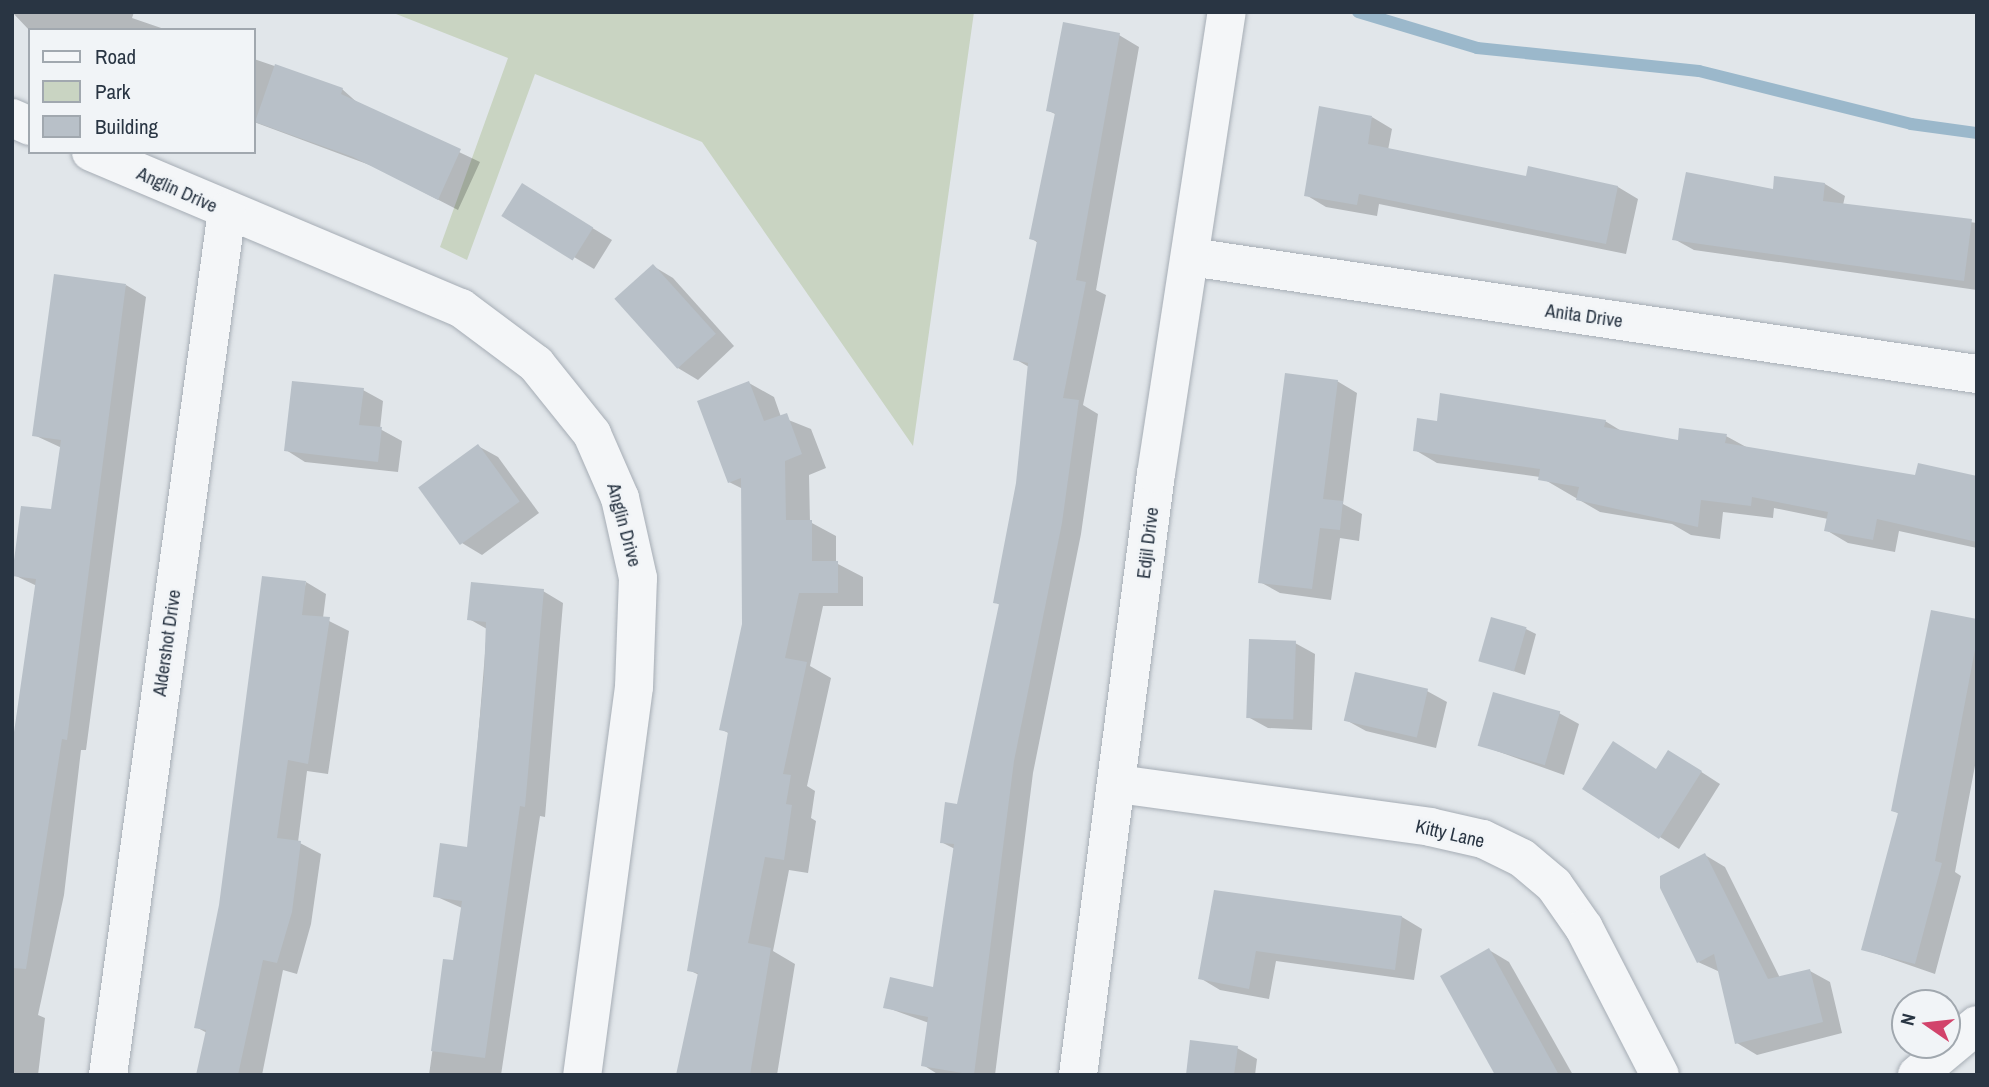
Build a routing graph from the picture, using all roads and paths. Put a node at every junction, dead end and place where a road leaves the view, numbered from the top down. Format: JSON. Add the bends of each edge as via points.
{"nodes":[{"id":1,"x":1227,"y":12,"type":"edge"},
{"id":2,"x":12,"y":118,"type":"edge"},
{"id":3,"x":28,"y":125,"type":"edge"},
{"id":4,"x":96,"y":154,"type":"edge"},
{"id":5,"x":227,"y":211,"type":"junction"},
{"id":6,"x":1191,"y":257,"type":"junction"},
{"id":7,"x":1977,"y":374,"type":"edge"},
{"id":8,"x":1118,"y":783,"type":"junction"},
{"id":9,"x":1977,"y":1025,"type":"edge"},
{"id":10,"x":108,"y":1075,"type":"edge"},
{"id":11,"x":582,"y":1075,"type":"edge"},
{"id":12,"x":1078,"y":1075,"type":"edge"},
{"id":13,"x":1660,"y":1075,"type":"edge"},
{"id":14,"x":1917,"y":1075,"type":"edge"}],
"edges":[{"from":1,"to":6,"type":"street","name":"Edjil Drive"},
{"from":2,"to":3,"type":"street"},
{"from":4,"to":5,"type":"street","name":"Anglin Drive"},
{"from":5,"to":10,"type":"street","name":"Aldershot Drive"},
{"from":5,"to":11,"type":"street","name":"Anglin Drive","via":[[461,308],[536,364],[592,434],[620,498],[638,578],[634,687]]},
{"from":6,"to":7,"type":"street","name":"Anita Drive"},
{"from":6,"to":8,"type":"street","name":"Edjil Drive"},
{"from":8,"to":12,"type":"street","name":"Edjil Drive"},
{"from":8,"to":13,"type":"street","name":"Kitty Lane","via":[[1430,827],[1483,839],[1522,858],[1554,885],[1584,928]]},
{"from":9,"to":14,"type":"street"}]}
